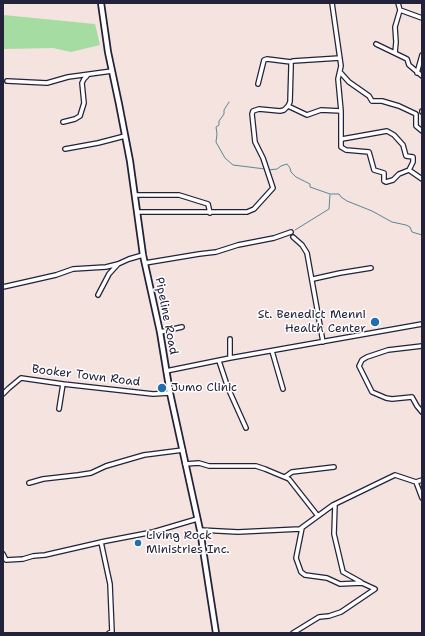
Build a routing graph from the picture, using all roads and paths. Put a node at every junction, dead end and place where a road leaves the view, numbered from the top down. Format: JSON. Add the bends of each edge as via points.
{"nodes":[{"id":1,"x":101,"y":3,"type":"edge"},
{"id":2,"x":332,"y":3,"type":"edge"},
{"id":3,"x":398,"y":3,"type":"edge"},
{"id":4,"x":400,"y":10,"type":"junction"},
{"id":5,"x":422,"y":18,"type":"edge"},
{"id":6,"x":376,"y":44,"type":"dead end"},
{"id":7,"x":395,"y":52,"type":"junction"},
{"id":8,"x":422,"y":55,"type":"edge"},
{"id":9,"x":340,"y":58,"type":"junction"},
{"id":10,"x":291,"y":62,"type":"junction"},
{"id":11,"x":112,"y":71,"type":"junction"},
{"id":12,"x":340,"y":72,"type":"junction"},
{"id":13,"x":417,"y":73,"type":"junction"},
{"id":14,"x":88,"y":75,"type":"junction"},
{"id":15,"x":422,"y":76,"type":"edge"},
{"id":16,"x":7,"y":81,"type":"dead end"},
{"id":17,"x":258,"y":84,"type":"dead end"},
{"id":18,"x":288,"y":106,"type":"junction"},
{"id":19,"x":342,"y":111,"type":"junction"},
{"id":20,"x":63,"y":122,"type":"dead end"},
{"id":21,"x":422,"y":131,"type":"edge"},
{"id":22,"x":125,"y":136,"type":"junction"},
{"id":23,"x":342,"y":139,"type":"junction"},
{"id":24,"x":65,"y":149,"type":"dead end"},
{"id":25,"x":409,"y":170,"type":"junction"},
{"id":26,"x":422,"y":178,"type":"edge"},
{"id":27,"x":135,"y":195,"type":"junction"},
{"id":28,"x":137,"y":212,"type":"junction"},
{"id":29,"x":210,"y":213,"type":"junction"},
{"id":30,"x":291,"y":232,"type":"dead end"},
{"id":31,"x":293,"y":237,"type":"dead end"},
{"id":32,"x":143,"y":255,"type":"junction"},
{"id":33,"x":145,"y":263,"type":"junction"},
{"id":34,"x":118,"y":264,"type":"junction"},
{"id":35,"x":371,"y":268,"type":"dead end"},
{"id":36,"x":313,"y":279,"type":"junction"},
{"id":37,"x":3,"y":287,"type":"edge"},
{"id":38,"x":98,"y":295,"type":"dead end"},
{"id":39,"x":422,"y":324,"type":"edge"},
{"id":40,"x":182,"y":327,"type":"dead end"},
{"id":41,"x":160,"y":332,"type":"junction"},
{"id":42,"x":230,"y":339,"type":"dead end"},
{"id":43,"x":323,"y":342,"type":"junction"},
{"id":44,"x":422,"y":346,"type":"edge"},
{"id":45,"x":272,"y":351,"type":"junction"},
{"id":46,"x":230,"y":358,"type":"junction"},
{"id":47,"x":219,"y":361,"type":"junction"},
{"id":48,"x":166,"y":371,"type":"junction"},
{"id":49,"x":63,"y":384,"type":"junction"},
{"id":50,"x":5,"y":389,"type":"edge"},
{"id":51,"x":283,"y":389,"type":"dead end"},
{"id":52,"x":170,"y":393,"type":"junction"},
{"id":53,"x":3,"y":394,"type":"edge"},
{"id":54,"x":59,"y":409,"type":"dead end"},
{"id":55,"x":422,"y":412,"type":"edge"},
{"id":56,"x":246,"y":428,"type":"dead end"},
{"id":57,"x":182,"y":450,"type":"junction"},
{"id":58,"x":185,"y":464,"type":"junction"},
{"id":59,"x":334,"y":467,"type":"dead end"},
{"id":60,"x":285,"y":477,"type":"junction"},
{"id":61,"x":422,"y":480,"type":"edge"},
{"id":62,"x":416,"y":482,"type":"junction"},
{"id":63,"x":30,"y":483,"type":"dead end"},
{"id":64,"x":422,"y":498,"type":"edge"},
{"id":65,"x":335,"y":504,"type":"junction"},
{"id":66,"x":318,"y":516,"type":"junction"},
{"id":67,"x":198,"y":519,"type":"junction"},
{"id":68,"x":302,"y":528,"type":"junction"},
{"id":69,"x":294,"y":529,"type":"junction"},
{"id":70,"x":200,"y":530,"type":"junction"},
{"id":71,"x":300,"y":534,"type":"junction"},
{"id":72,"x":101,"y":542,"type":"junction"},
{"id":73,"x":3,"y":554,"type":"edge"},
{"id":74,"x":362,"y":583,"type":"junction"},
{"id":75,"x":110,"y":633,"type":"edge"},
{"id":76,"x":216,"y":633,"type":"edge"},
{"id":77,"x":293,"y":633,"type":"edge"}],
"edges":[{"from":1,"to":11,"type":"street","name":"Pipeline Road"},
{"from":2,"to":9,"type":"street"},
{"from":3,"to":4,"type":"street"},
{"from":4,"to":5,"type":"street"},
{"from":4,"to":7,"type":"street","via":[[394,27]]},
{"from":6,"to":7,"type":"street"},
{"from":7,"to":13,"type":"street","via":[[406,59]]},
{"from":8,"to":13,"type":"street"},
{"from":9,"to":10,"type":"street"},
{"from":9,"to":12,"type":"street"},
{"from":10,"to":17,"type":"street","via":[[264,60]]},
{"from":10,"to":18,"type":"street"},
{"from":11,"to":14,"type":"street"},
{"from":11,"to":22,"type":"street","name":"Pipeline Road"},
{"from":12,"to":19,"type":"street","via":[[338,89]]},
{"from":12,"to":21,"type":"street","via":[[372,101],[399,106],[416,114],[416,126]]},
{"from":13,"to":15,"type":"street"},
{"from":14,"to":16,"type":"street","via":[[47,83]]},
{"from":14,"to":20,"type":"street","via":[[82,82],[84,103],[79,118]]},
{"from":18,"to":19,"type":"street","via":[[307,114],[320,110]]},
{"from":18,"to":29,"type":"street","via":[[280,111],[256,110],[252,114],[255,142],[273,188],[254,209],[247,212]]},
{"from":19,"to":23,"type":"street"},
{"from":22,"to":24,"type":"street"},
{"from":22,"to":27,"type":"street","name":"Pipeline Road"},
{"from":23,"to":25,"type":"street","via":[[387,131],[404,145],[406,156],[414,157]]},
{"from":23,"to":25,"type":"street","via":[[343,150],[369,152],[374,170],[384,173],[386,182]]},
{"from":25,"to":26,"type":"street"},
{"from":27,"to":28,"type":"street","name":"Pipeline Road"},
{"from":27,"to":29,"type":"street","via":[[179,194],[208,204]]},
{"from":28,"to":29,"type":"street"},
{"from":28,"to":32,"type":"street","name":"Pipeline Road"},
{"from":30,"to":33,"type":"street","via":[[216,252]]},
{"from":31,"to":36,"type":"street","via":[[305,248]]},
{"from":32,"to":33,"type":"street","name":"Pipeline Road"},
{"from":32,"to":34,"type":"street"},
{"from":33,"to":41,"type":"street","name":"Pipeline Road"},
{"from":34,"to":37,"type":"street","via":[[73,269]]},
{"from":34,"to":38,"type":"street","via":[[109,274]]},
{"from":35,"to":36,"type":"street"},
{"from":36,"to":43,"type":"street"},
{"from":39,"to":43,"type":"street"},
{"from":40,"to":41,"type":"street"},
{"from":41,"to":48,"type":"street","name":"Pipeline Road"},
{"from":42,"to":46,"type":"street"},
{"from":43,"to":45,"type":"street"},
{"from":44,"to":55,"type":"street","via":[[388,350],[367,357],[359,366],[372,392],[392,399],[412,397]]},
{"from":45,"to":46,"type":"street"},
{"from":45,"to":51,"type":"street"},
{"from":46,"to":47,"type":"street"},
{"from":47,"to":48,"type":"street"},
{"from":47,"to":56,"type":"street"},
{"from":48,"to":52,"type":"street","name":"Pipeline Road"},
{"from":49,"to":50,"type":"street","name":"Booker Town Road","via":[[21,378]]},
{"from":49,"to":52,"type":"street","name":"Booker Town Road"},
{"from":49,"to":54,"type":"street"},
{"from":50,"to":53,"type":"street","name":"Booker Town Road"},
{"from":52,"to":57,"type":"street","name":"Pipeline Road"},
{"from":57,"to":58,"type":"street","name":"Pipeline Road"},
{"from":57,"to":63,"type":"street","via":[[144,455],[78,476]]},
{"from":58,"to":60,"type":"street","via":[[256,466]]},
{"from":58,"to":67,"type":"street","name":"Pipeline Road"},
{"from":59,"to":60,"type":"street","via":[[292,472]]},
{"from":60,"to":66,"type":"street"},
{"from":61,"to":62,"type":"street"},
{"from":62,"to":64,"type":"street"},
{"from":62,"to":65,"type":"street","via":[[395,475]]},
{"from":65,"to":66,"type":"street"},
{"from":65,"to":74,"type":"street","via":[[334,534],[343,572]]},
{"from":66,"to":68,"type":"street"},
{"from":67,"to":70,"type":"street","name":"Pipeline Road"},
{"from":67,"to":72,"type":"street","via":[[153,532]]},
{"from":68,"to":69,"type":"street"},
{"from":68,"to":71,"type":"street"},
{"from":69,"to":70,"type":"street","via":[[238,532]]},
{"from":69,"to":71,"type":"street"},
{"from":70,"to":76,"type":"street","name":"Pipeline Road"},
{"from":71,"to":74,"type":"street","via":[[296,558],[301,572],[340,584]]},
{"from":72,"to":73,"type":"street","via":[[24,559],[6,560]]},
{"from":72,"to":75,"type":"street","via":[[110,584]]},
{"from":74,"to":77,"type":"street","via":[[375,589],[341,612],[319,618]]}]}
